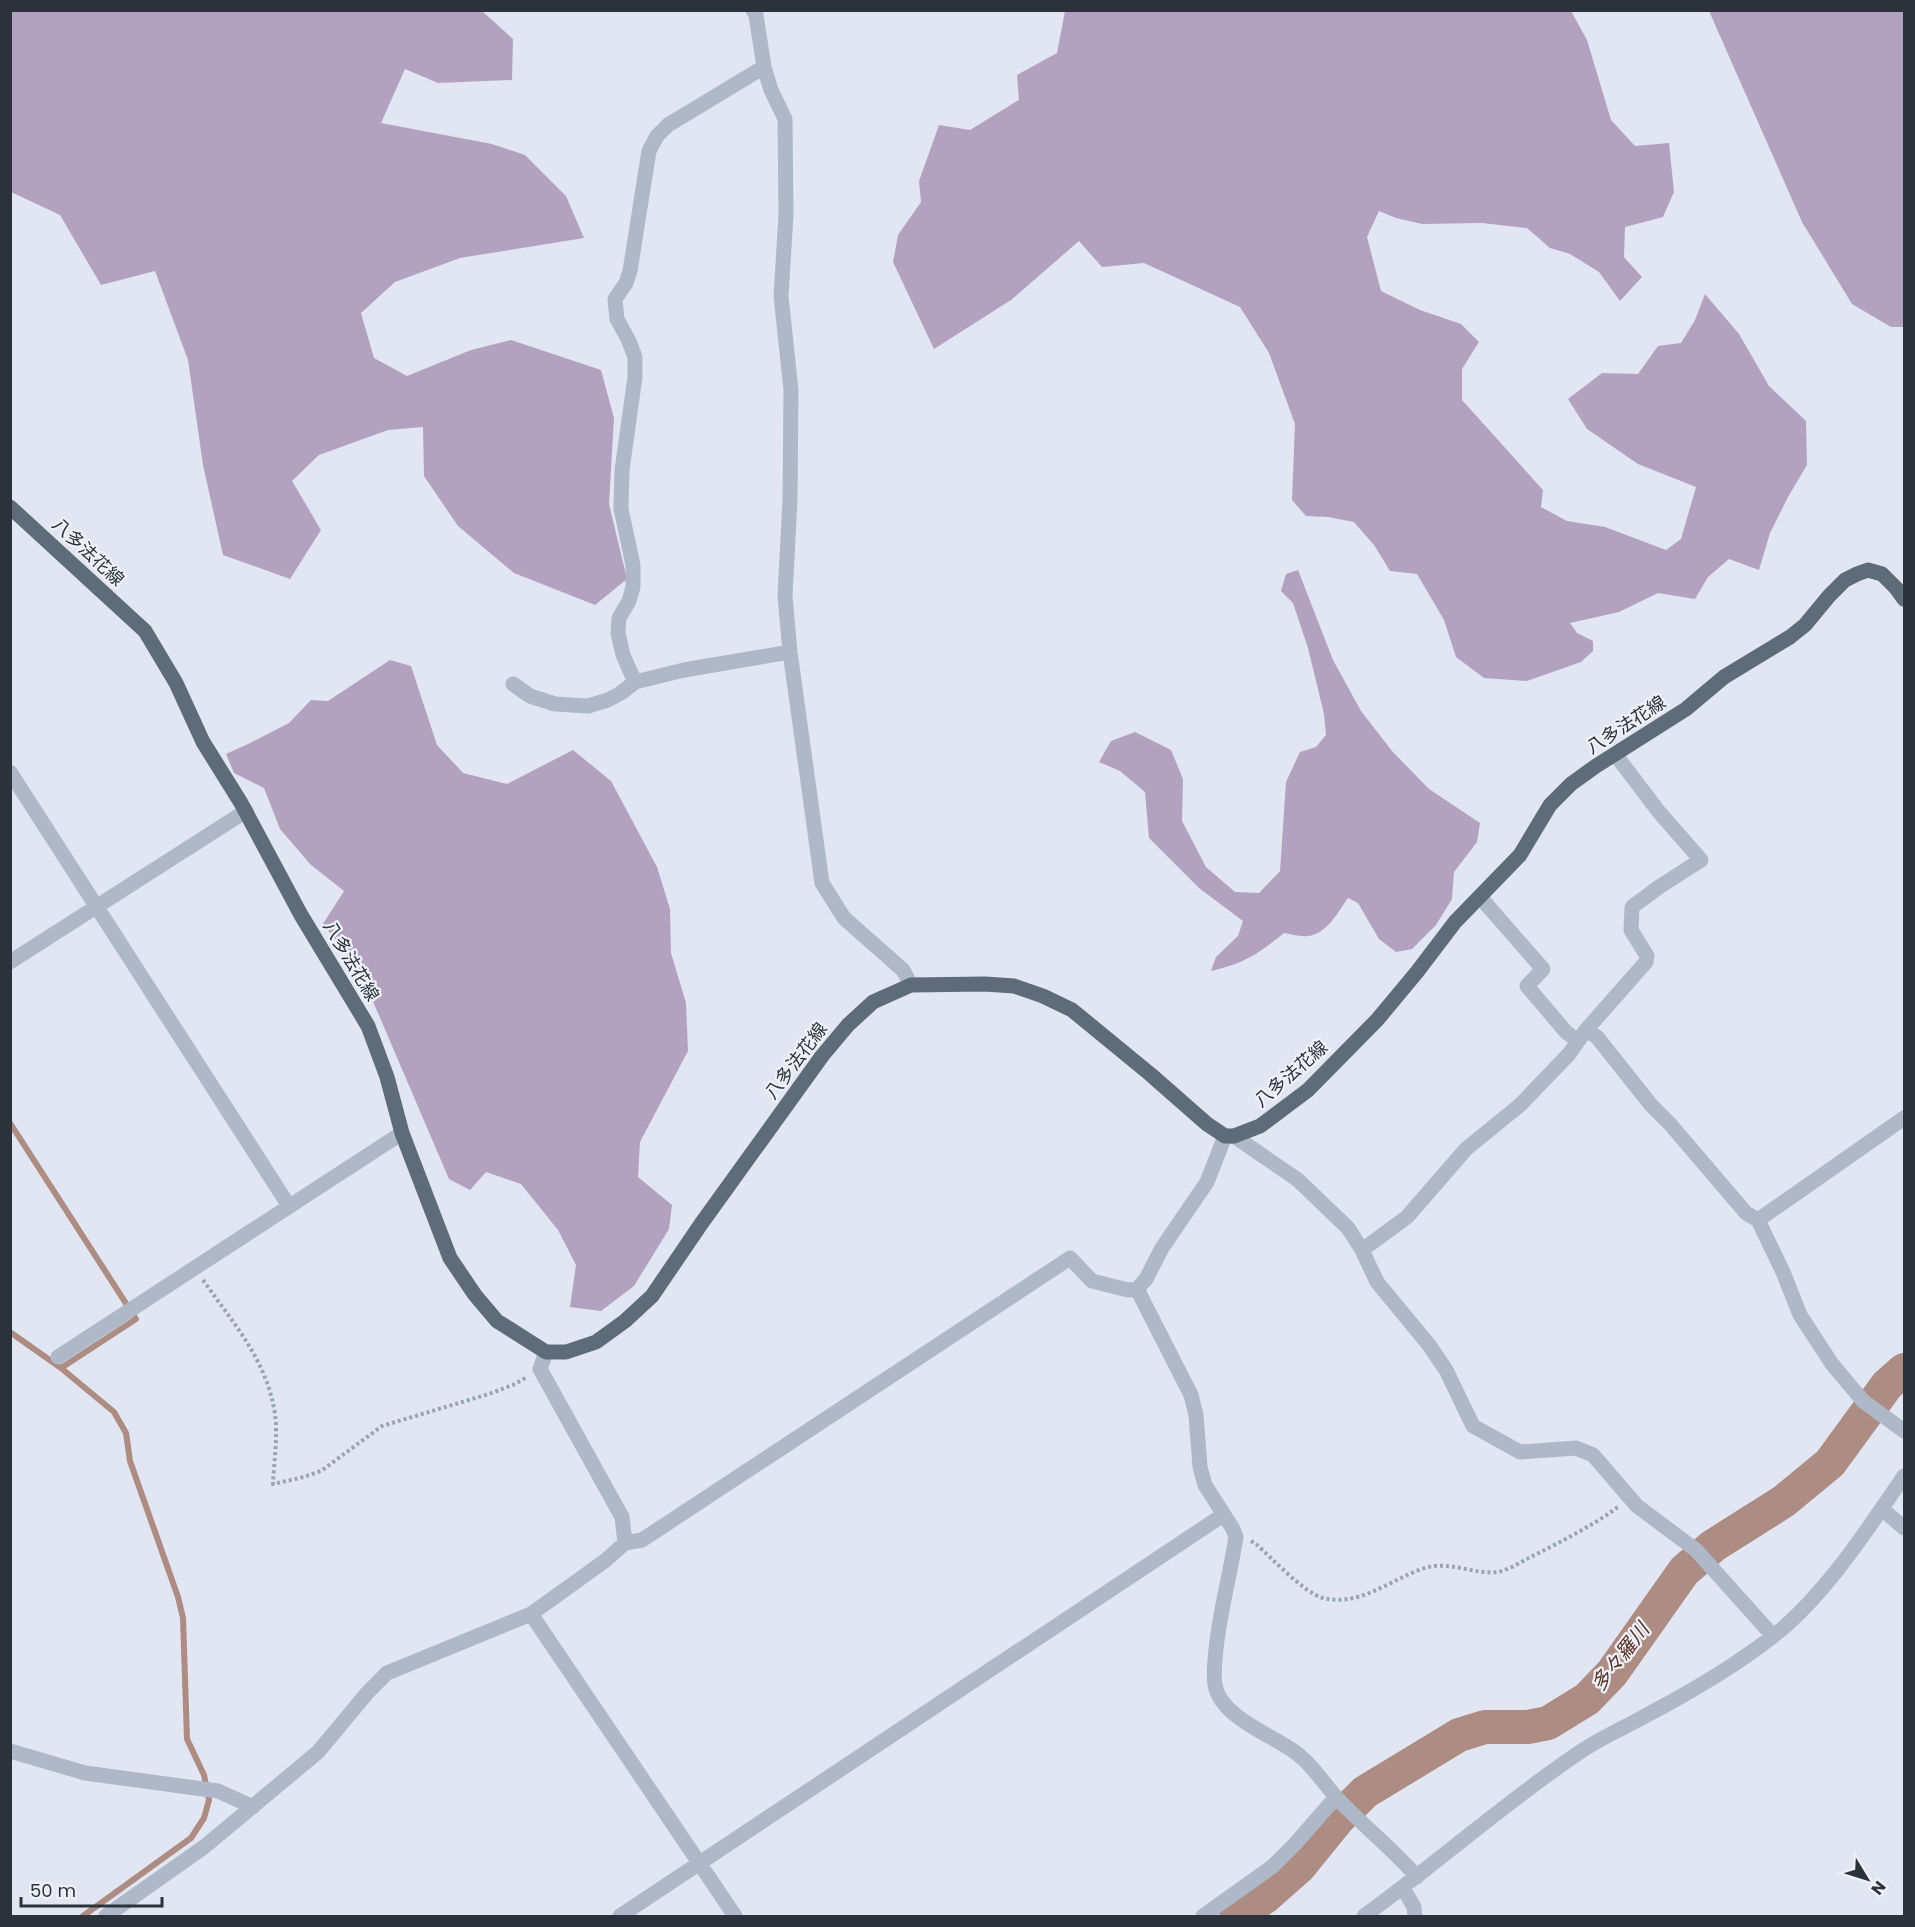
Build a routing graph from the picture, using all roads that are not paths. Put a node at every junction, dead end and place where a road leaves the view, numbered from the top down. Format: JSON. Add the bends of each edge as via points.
{"nodes":[{"id":1,"x":753,"y":10,"type":"edge"},
{"id":2,"x":764,"y":67,"type":"junction"},
{"id":3,"x":10,"y":507,"type":"edge"},
{"id":4,"x":1905,"y":599,"type":"edge"},
{"id":5,"x":790,"y":652,"type":"junction"},
{"id":6,"x":635,"y":682,"type":"junction"},
{"id":7,"x":513,"y":684,"type":"dead end"},
{"id":8,"x":1615,"y":754,"type":"junction"},
{"id":9,"x":10,"y":772,"type":"edge"},
{"id":10,"x":246,"y":811,"type":"junction"},
{"id":11,"x":1480,"y":897,"type":"junction"},
{"id":12,"x":98,"y":908,"type":"junction"},
{"id":13,"x":10,"y":963,"type":"edge"},
{"id":14,"x":911,"y":985,"type":"junction"},
{"id":15,"x":1582,"y":1035,"type":"junction"},
{"id":16,"x":1905,"y":1118,"type":"edge"},
{"id":17,"x":402,"y":1133,"type":"junction"},
{"id":18,"x":1229,"y":1136,"type":"junction"},
{"id":19,"x":289,"y":1206,"type":"junction"},
{"id":20,"x":1758,"y":1220,"type":"junction"},
{"id":21,"x":1362,"y":1250,"type":"junction"},
{"id":22,"x":1137,"y":1289,"type":"junction"},
{"id":23,"x":546,"y":1352,"type":"junction"},
{"id":24,"x":58,"y":1357,"type":"dead end"},
{"id":25,"x":1905,"y":1431,"type":"edge"},
{"id":26,"x":1905,"y":1476,"type":"edge"},
{"id":27,"x":1882,"y":1509,"type":"junction"},
{"id":28,"x":1223,"y":1515,"type":"junction"},
{"id":29,"x":1905,"y":1528,"type":"edge"},
{"id":30,"x":625,"y":1543,"type":"junction"},
{"id":31,"x":531,"y":1614,"type":"junction"},
{"id":32,"x":1773,"y":1636,"type":"junction"},
{"id":33,"x":10,"y":1751,"type":"edge"},
{"id":34,"x":1339,"y":1800,"type":"junction"},
{"id":35,"x":253,"y":1807,"type":"junction"},
{"id":36,"x":700,"y":1863,"type":"junction"},
{"id":37,"x":1417,"y":1877,"type":"junction"},
{"id":38,"x":1403,"y":1888,"type":"junction"},
{"id":39,"x":106,"y":1917,"type":"edge"},
{"id":40,"x":620,"y":1917,"type":"edge"},
{"id":41,"x":735,"y":1917,"type":"edge"},
{"id":42,"x":1203,"y":1917,"type":"edge"},
{"id":43,"x":1364,"y":1917,"type":"edge"},
{"id":44,"x":1415,"y":1917,"type":"edge"}],
"edges":[{"from":1,"to":2,"type":"street"},
{"from":2,"to":5,"type":"street","via":[[785,119],[786,215],[781,296],[791,390],[785,596]]},
{"from":2,"to":6,"type":"street","via":[[668,125],[657,136],[650,151],[630,270],[615,299],[617,319],[635,357],[621,509],[633,565],[633,587],[619,618],[618,633]]},
{"from":3,"to":10,"type":"main road","name":"八多法花線","via":[[145,631],[176,683],[203,742]]},
{"from":4,"to":8,"type":"main road","name":"八多法花線","via":[[1882,574],[1868,570],[1845,580],[1790,637],[1731,672],[1686,709]]},
{"from":5,"to":6,"type":"street"},
{"from":5,"to":14,"type":"street","via":[[822,883],[844,918],[903,970]]},
{"from":6,"to":7,"type":"street","via":[[608,700],[588,706],[555,704],[530,696]]},
{"from":8,"to":11,"type":"main road","name":"八多法花線","via":[[1571,784],[1550,805],[1521,855]]},
{"from":8,"to":15,"type":"street","via":[[1701,860],[1632,907],[1631,930],[1647,956],[1646,962]]},
{"from":9,"to":12,"type":"street"},
{"from":10,"to":12,"type":"street"},
{"from":10,"to":17,"type":"main road","name":"八多法花線","via":[[301,915],[368,1026]]},
{"from":11,"to":15,"type":"street","via":[[1543,969],[1527,986],[1566,1032]]},
{"from":11,"to":18,"type":"main road","name":"八多法花線","via":[[1455,922],[1377,1020],[1308,1090],[1260,1126]]},
{"from":12,"to":13,"type":"street"},
{"from":12,"to":19,"type":"street"},
{"from":14,"to":18,"type":"main road","name":"八多法花線","via":[[1014,986],[1072,1010],[1207,1124]]},
{"from":14,"to":23,"type":"main road","name":"八多法花線","via":[[873,1002],[822,1056],[652,1296],[596,1342],[566,1352]]},
{"from":15,"to":20,"type":"street","via":[[1597,1037],[1746,1213]]},
{"from":15,"to":21,"type":"street","via":[[1520,1105],[1466,1149],[1407,1217]]},
{"from":16,"to":20,"type":"street"},
{"from":17,"to":19,"type":"street"},
{"from":17,"to":23,"type":"main road","name":"八多法花線","via":[[450,1258],[497,1321]]},
{"from":18,"to":21,"type":"street","via":[[1298,1180],[1348,1228]]},
{"from":18,"to":22,"type":"street","via":[[1207,1182]]},
{"from":19,"to":24,"type":"street"},
{"from":20,"to":25,"type":"street","via":[[1800,1315],[1832,1364],[1863,1401]]},
{"from":21,"to":32,"type":"street","via":[[1377,1282],[1446,1370],[1473,1426],[1520,1452],[1576,1448],[1593,1455],[1637,1506],[1696,1550]]},
{"from":22,"to":28,"type":"street","via":[[1191,1395],[1200,1467],[1205,1485]]},
{"from":22,"to":30,"type":"street","via":[[1092,1281],[1070,1258],[642,1540]]},
{"from":23,"to":30,"type":"street","via":[[540,1369],[622,1517]]},
{"from":26,"to":27,"type":"street"},
{"from":27,"to":29,"type":"street"},
{"from":27,"to":32,"type":"street","via":[[1833,1574]]},
{"from":28,"to":34,"type":"street","via":[[1236,1537],[1219,1623],[1215,1688],[1234,1714],[1292,1749]]},
{"from":28,"to":36,"type":"street"},
{"from":30,"to":31,"type":"street"},
{"from":31,"to":35,"type":"street","via":[[387,1673],[318,1752]]},
{"from":31,"to":36,"type":"street"},
{"from":32,"to":37,"type":"street","via":[[1730,1667],[1579,1752]]},
{"from":33,"to":35,"type":"street","via":[[85,1773],[218,1791]]},
{"from":34,"to":37,"type":"street"},
{"from":34,"to":42,"type":"street","via":[[1273,1866]]},
{"from":35,"to":39,"type":"street"},
{"from":36,"to":40,"type":"street"},
{"from":36,"to":41,"type":"street"},
{"from":37,"to":38,"type":"street"},
{"from":38,"to":43,"type":"street"},
{"from":38,"to":44,"type":"street","via":[[1414,1906]]}]}
